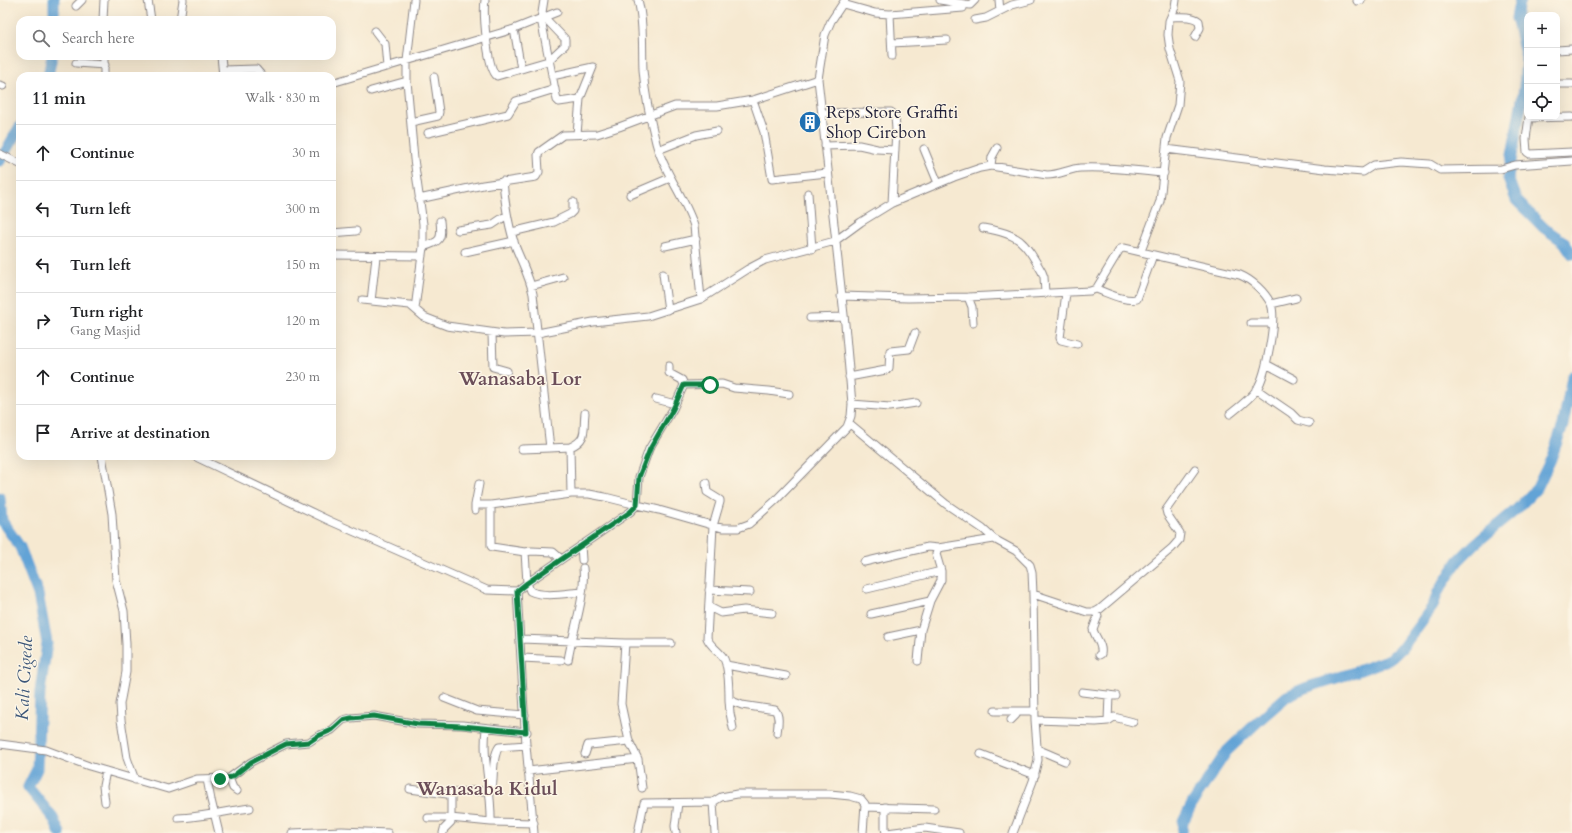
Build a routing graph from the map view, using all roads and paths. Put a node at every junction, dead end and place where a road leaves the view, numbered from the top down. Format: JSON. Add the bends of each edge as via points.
{"nodes":[{"id":1,"x":82,"y":0,"type":"edge"},
{"id":2,"x":104,"y":0,"type":"edge"},
{"id":3,"x":148,"y":0,"type":"edge"},
{"id":4,"x":183,"y":0,"type":"edge"},
{"id":5,"x":414,"y":0,"type":"edge"},
{"id":6,"x":485,"y":0,"type":"edge"},
{"id":7,"x":544,"y":0,"type":"edge"},
{"id":8,"x":638,"y":0,"type":"edge"},
{"id":9,"x":940,"y":0,"type":"edge"},
{"id":10,"x":975,"y":0,"type":"edge"},
{"id":11,"x":999,"y":0,"type":"edge"},
{"id":12,"x":1031,"y":0,"type":"edge"},
{"id":13,"x":1176,"y":0,"type":"edge"},
{"id":14,"x":844,"y":2,"type":"edge"},
{"id":15,"x":1012,"y":3,"type":"edge"},
{"id":16,"x":76,"y":6,"type":"dead end"},
{"id":17,"x":963,"y":8,"type":"dead end"},
{"id":18,"x":1000,"y":11,"type":"junction"},
{"id":19,"x":557,"y":12,"type":"dead end"},
{"id":20,"x":890,"y":14,"type":"junction"},
{"id":21,"x":103,"y":16,"type":"edge"},
{"id":22,"x":150,"y":16,"type":"edge"},
{"id":23,"x":181,"y":16,"type":"edge"},
{"id":24,"x":1171,"y":17,"type":"junction"},
{"id":25,"x":542,"y":18,"type":"junction"},
{"id":26,"x":975,"y":20,"type":"dead end"},
{"id":27,"x":514,"y":29,"type":"junction"},
{"id":28,"x":375,"y":31,"type":"dead end"},
{"id":29,"x":486,"y":36,"type":"junction"},
{"id":30,"x":1195,"y":37,"type":"dead end"},
{"id":31,"x":947,"y":40,"type":"dead end"},
{"id":32,"x":892,"y":43,"type":"junction"},
{"id":33,"x":1560,"y":50,"type":"edge"},
{"id":34,"x":1572,"y":50,"type":"edge"},
{"id":35,"x":892,"y":56,"type":"dead end"},
{"id":36,"x":104,"y":60,"type":"edge"},
{"id":37,"x":221,"y":60,"type":"edge"},
{"id":38,"x":407,"y":61,"type":"junction"},
{"id":39,"x":548,"y":61,"type":"junction"},
{"id":40,"x":76,"y":63,"type":"dead end"},
{"id":41,"x":105,"y":65,"type":"junction"},
{"id":42,"x":387,"y":67,"type":"junction"},
{"id":43,"x":521,"y":69,"type":"junction"},
{"id":44,"x":104,"y":72,"type":"edge"},
{"id":45,"x":223,"y":72,"type":"edge"},
{"id":46,"x":231,"y":72,"type":"edge"},
{"id":47,"x":259,"y":72,"type":"edge"},
{"id":48,"x":552,"y":76,"type":"junction"},
{"id":49,"x":434,"y":77,"type":"dead end"},
{"id":50,"x":818,"y":79,"type":"junction"},
{"id":51,"x":336,"y":81,"type":"edge"},
{"id":52,"x":407,"y":82,"type":"junction"},
{"id":53,"x":1560,"y":84,"type":"edge"},
{"id":54,"x":1572,"y":84,"type":"edge"},
{"id":55,"x":555,"y":89,"type":"junction"},
{"id":56,"x":371,"y":91,"type":"dead end"},
{"id":57,"x":580,"y":99,"type":"junction"},
{"id":58,"x":753,"y":100,"type":"junction"},
{"id":59,"x":822,"y":113,"type":"junction"},
{"id":60,"x":650,"y":115,"type":"junction"},
{"id":61,"x":1560,"y":117,"type":"edge"},
{"id":62,"x":1572,"y":117,"type":"edge"},
{"id":63,"x":1529,"y":120,"type":"edge"},
{"id":64,"x":411,"y":122,"type":"junction"},
{"id":65,"x":717,"y":131,"type":"dead end"},
{"id":66,"x":428,"y":133,"type":"dead end"},
{"id":67,"x":577,"y":134,"type":"junction"},
{"id":68,"x":825,"y":146,"type":"junction"},
{"id":69,"x":997,"y":148,"type":"dead end"},
{"id":70,"x":924,"y":149,"type":"dead end"},
{"id":71,"x":1166,"y":149,"type":"junction"},
{"id":72,"x":658,"y":150,"type":"junction"},
{"id":73,"x":895,"y":150,"type":"junction"},
{"id":74,"x":1572,"y":152,"type":"edge"},
{"id":75,"x":0,"y":154,"type":"edge"},
{"id":76,"x":16,"y":161,"type":"edge"},
{"id":77,"x":1572,"y":161,"type":"edge"},
{"id":78,"x":991,"y":166,"type":"junction"},
{"id":79,"x":827,"y":173,"type":"junction"},
{"id":80,"x":1164,"y":173,"type":"junction"},
{"id":81,"x":670,"y":178,"type":"junction"},
{"id":82,"x":503,"y":181,"type":"junction"},
{"id":83,"x":938,"y":183,"type":"junction"},
{"id":84,"x":808,"y":193,"type":"dead end"},
{"id":85,"x":630,"y":196,"type":"dead end"},
{"id":86,"x":419,"y":199,"type":"junction"},
{"id":87,"x":573,"y":202,"type":"dead end"},
{"id":88,"x":892,"y":203,"type":"junction"},
{"id":89,"x":507,"y":214,"type":"junction"},
{"id":90,"x":440,"y":221,"type":"dead end"},
{"id":91,"x":983,"y":228,"type":"dead end"},
{"id":92,"x":458,"y":230,"type":"dead end"},
{"id":93,"x":356,"y":231,"type":"dead end"},
{"id":94,"x":512,"y":232,"type":"junction"},
{"id":95,"x":336,"y":233,"type":"edge"},
{"id":96,"x":696,"y":239,"type":"junction"},
{"id":97,"x":514,"y":241,"type":"junction"},
{"id":98,"x":835,"y":241,"type":"junction"},
{"id":99,"x":665,"y":246,"type":"dead end"},
{"id":100,"x":423,"y":247,"type":"junction"},
{"id":101,"x":812,"y":248,"type":"junction"},
{"id":102,"x":465,"y":252,"type":"dead end"},
{"id":103,"x":1142,"y":252,"type":"junction"},
{"id":104,"x":336,"y":255,"type":"edge"},
{"id":105,"x":422,"y":256,"type":"junction"},
{"id":106,"x":1154,"y":256,"type":"junction"},
{"id":107,"x":376,"y":257,"type":"junction"},
{"id":108,"x":664,"y":274,"type":"dead end"},
{"id":109,"x":563,"y":277,"type":"dead end"},
{"id":110,"x":531,"y":286,"type":"junction"},
{"id":111,"x":1096,"y":289,"type":"junction"},
{"id":112,"x":1045,"y":293,"type":"junction"},
{"id":113,"x":1066,"y":293,"type":"junction"},
{"id":114,"x":841,"y":296,"type":"junction"},
{"id":115,"x":968,"y":296,"type":"junction"},
{"id":116,"x":1296,"y":298,"type":"dead end"},
{"id":117,"x":701,"y":299,"type":"junction"},
{"id":118,"x":362,"y":300,"type":"dead end"},
{"id":119,"x":371,"y":301,"type":"junction"},
{"id":120,"x":1271,"y":304,"type":"junction"},
{"id":121,"x":415,"y":309,"type":"junction"},
{"id":122,"x":668,"y":310,"type":"junction"},
{"id":123,"x":844,"y":317,"type":"junction"},
{"id":124,"x":810,"y":318,"type":"dead end"},
{"id":125,"x":973,"y":323,"type":"dead end"},
{"id":126,"x":1251,"y":323,"type":"dead end"},
{"id":127,"x":1272,"y":323,"type":"junction"},
{"id":128,"x":538,"y":332,"type":"junction"},
{"id":129,"x":915,"y":332,"type":"dead end"},
{"id":130,"x":492,"y":333,"type":"junction"},
{"id":131,"x":1077,"y":344,"type":"dead end"},
{"id":132,"x":1266,"y":364,"type":"junction"},
{"id":133,"x":669,"y":366,"type":"dead end"},
{"id":134,"x":507,"y":370,"type":"dead end"},
{"id":135,"x":849,"y":377,"type":"junction"},
{"id":136,"x":1294,"y":379,"type":"dead end"},
{"id":137,"x":684,"y":385,"type":"junction"},
{"id":138,"x":1256,"y":389,"type":"junction"},
{"id":139,"x":789,"y":394,"type":"dead end"},
{"id":140,"x":656,"y":399,"type":"dead end"},
{"id":141,"x":916,"y":403,"type":"dead end"},
{"id":142,"x":675,"y":404,"type":"junction"},
{"id":143,"x":852,"y":404,"type":"junction"},
{"id":144,"x":585,"y":413,"type":"dead end"},
{"id":145,"x":1230,"y":414,"type":"dead end"},
{"id":146,"x":849,"y":423,"type":"junction"},
{"id":147,"x":1309,"y":423,"type":"dead end"},
{"id":148,"x":570,"y":447,"type":"junction"},
{"id":149,"x":550,"y":448,"type":"junction"},
{"id":150,"x":522,"y":449,"type":"dead end"},
{"id":151,"x":103,"y":460,"type":"edge"},
{"id":152,"x":202,"y":460,"type":"edge"},
{"id":153,"x":1195,"y":469,"type":"dead end"},
{"id":154,"x":479,"y":484,"type":"dead end"},
{"id":155,"x":706,"y":484,"type":"dead end"},
{"id":156,"x":571,"y":494,"type":"junction"},
{"id":157,"x":491,"y":505,"type":"junction"},
{"id":158,"x":637,"y":505,"type":"junction"},
{"id":159,"x":713,"y":526,"type":"junction"},
{"id":160,"x":992,"y":537,"type":"junction"},
{"id":161,"x":581,"y":545,"type":"junction"},
{"id":162,"x":938,"y":548,"type":"junction"},
{"id":163,"x":525,"y":552,"type":"junction"},
{"id":164,"x":561,"y":559,"type":"junction"},
{"id":165,"x":582,"y":560,"type":"dead end"},
{"id":166,"x":864,"y":562,"type":"dead end"},
{"id":167,"x":583,"y":568,"type":"dead end"},
{"id":168,"x":941,"y":571,"type":"junction"},
{"id":169,"x":527,"y":583,"type":"junction"},
{"id":170,"x":867,"y":589,"type":"dead end"},
{"id":171,"x":710,"y":590,"type":"junction"},
{"id":172,"x":517,"y":591,"type":"junction"},
{"id":173,"x":582,"y":592,"type":"junction"},
{"id":174,"x":750,"y":592,"type":"dead end"},
{"id":175,"x":1033,"y":594,"type":"junction"},
{"id":176,"x":930,"y":601,"type":"junction"},
{"id":177,"x":709,"y":607,"type":"junction"},
{"id":178,"x":1095,"y":612,"type":"junction"},
{"id":179,"x":772,"y":613,"type":"dead end"},
{"id":180,"x":871,"y":614,"type":"dead end"},
{"id":181,"x":921,"y":630,"type":"junction"},
{"id":182,"x":888,"y":637,"type":"dead end"},
{"id":183,"x":521,"y":639,"type":"junction"},
{"id":184,"x":573,"y":641,"type":"junction"},
{"id":185,"x":625,"y":643,"type":"junction"},
{"id":186,"x":671,"y":643,"type":"dead end"},
{"id":187,"x":1099,"y":655,"type":"dead end"},
{"id":188,"x":522,"y":658,"type":"junction"},
{"id":189,"x":918,"y":661,"type":"dead end"},
{"id":190,"x":726,"y":665,"type":"junction"},
{"id":191,"x":786,"y":676,"type":"dead end"},
{"id":192,"x":1082,"y":692,"type":"dead end"},
{"id":193,"x":1109,"y":695,"type":"junction"},
{"id":194,"x":1116,"y":696,"type":"dead end"},
{"id":195,"x":444,"y":698,"type":"dead end"},
{"id":196,"x":730,"y":700,"type":"junction"},
{"id":197,"x":994,"y":711,"type":"dead end"},
{"id":198,"x":1016,"y":711,"type":"junction"},
{"id":199,"x":1034,"y":711,"type":"junction"},
{"id":200,"x":525,"y":715,"type":"junction"},
{"id":201,"x":1011,"y":720,"type":"dead end"},
{"id":202,"x":1035,"y":720,"type":"junction"},
{"id":203,"x":1108,"y":721,"type":"junction"},
{"id":204,"x":1133,"y":722,"type":"dead end"},
{"id":205,"x":733,"y":728,"type":"dead end"},
{"id":206,"x":486,"y":729,"type":"junction"},
{"id":207,"x":526,"y":732,"type":"junction"},
{"id":208,"x":777,"y":733,"type":"dead end"},
{"id":209,"x":630,"y":741,"type":"junction"},
{"id":210,"x":0,"y":744,"type":"edge"},
{"id":211,"x":526,"y":745,"type":"junction"},
{"id":212,"x":1037,"y":749,"type":"junction"},
{"id":213,"x":585,"y":754,"type":"dead end"},
{"id":214,"x":982,"y":754,"type":"dead end"},
{"id":215,"x":638,"y":759,"type":"junction"},
{"id":216,"x":1065,"y":761,"type":"dead end"},
{"id":217,"x":106,"y":771,"type":"junction"},
{"id":218,"x":528,"y":771,"type":"junction"},
{"id":219,"x":1035,"y":775,"type":"junction"},
{"id":220,"x":229,"y":778,"type":"junction"},
{"id":221,"x":207,"y":779,"type":"junction"},
{"id":222,"x":135,"y":780,"type":"junction"},
{"id":223,"x":642,"y":788,"type":"dead end"},
{"id":224,"x":410,"y":789,"type":"dead end"},
{"id":225,"x":237,"y":791,"type":"dead end"},
{"id":226,"x":490,"y":791,"type":"junction"},
{"id":227,"x":451,"y":794,"type":"junction"},
{"id":228,"x":105,"y":802,"type":"dead end"},
{"id":229,"x":713,"y":802,"type":"junction"},
{"id":230,"x":678,"y":803,"type":"junction"},
{"id":231,"x":865,"y":806,"type":"junction"},
{"id":232,"x":885,"y":807,"type":"junction"},
{"id":233,"x":250,"y":808,"type":"dead end"},
{"id":234,"x":934,"y":809,"type":"dead end"},
{"id":235,"x":214,"y":813,"type":"junction"},
{"id":236,"x":178,"y":818,"type":"dead end"},
{"id":237,"x":428,"y":818,"type":"dead end"},
{"id":238,"x":450,"y":818,"type":"junction"},
{"id":239,"x":491,"y":822,"type":"junction"},
{"id":240,"x":534,"y":823,"type":"junction"},
{"id":241,"x":367,"y":832,"type":"edge"},
{"id":242,"x":219,"y":833,"type":"edge"},
{"id":243,"x":292,"y":833,"type":"edge"},
{"id":244,"x":388,"y":833,"type":"edge"},
{"id":245,"x":443,"y":833,"type":"edge"},
{"id":246,"x":534,"y":833,"type":"edge"},
{"id":247,"x":638,"y":833,"type":"edge"},
{"id":248,"x":676,"y":833,"type":"edge"},
{"id":249,"x":714,"y":833,"type":"edge"},
{"id":250,"x":863,"y":833,"type":"edge"},
{"id":251,"x":887,"y":833,"type":"edge"},
{"id":252,"x":959,"y":833,"type":"edge"},
{"id":253,"x":1013,"y":833,"type":"edge"}],
"edges":[{"from":1,"to":16,"type":"street"},
{"from":2,"to":21,"type":"street"},
{"from":3,"to":22,"type":"street"},
{"from":4,"to":23,"type":"street"},
{"from":5,"to":38,"type":"street"},
{"from":6,"to":29,"type":"street"},
{"from":7,"to":25,"type":"street"},
{"from":8,"to":60,"type":"street","via":[[642,24],[645,94]]},
{"from":9,"to":10,"type":"street","via":[[970,5]]},
{"from":11,"to":18,"type":"street"},
{"from":12,"to":15,"type":"street"},
{"from":13,"to":24,"type":"street"},
{"from":14,"to":20,"type":"street","via":[[875,13]]},
{"from":14,"to":50,"type":"street","via":[[825,34]]},
{"from":15,"to":18,"type":"street"},
{"from":17,"to":20,"type":"street"},
{"from":18,"to":26,"type":"street"},
{"from":19,"to":25,"type":"street"},
{"from":20,"to":32,"type":"street"},
{"from":24,"to":30,"type":"street","via":[[1190,17],[1199,21],[1200,28]]},
{"from":24,"to":71,"type":"street","via":[[1168,30],[1170,49],[1180,85],[1177,111],[1168,131]]},
{"from":25,"to":27,"type":"street"},
{"from":25,"to":39,"type":"street"},
{"from":25,"to":39,"type":"street","via":[[566,41]]},
{"from":27,"to":29,"type":"street"},
{"from":27,"to":43,"type":"street"},
{"from":28,"to":42,"type":"street","via":[[385,44]]},
{"from":29,"to":38,"type":"street"},
{"from":29,"to":43,"type":"street","via":[[497,76]]},
{"from":31,"to":32,"type":"street"},
{"from":32,"to":35,"type":"street"},
{"from":33,"to":34,"type":"street"},
{"from":36,"to":41,"type":"street"},
{"from":37,"to":45,"type":"street"},
{"from":38,"to":42,"type":"street"},
{"from":38,"to":52,"type":"street"},
{"from":39,"to":43,"type":"street"},
{"from":39,"to":48,"type":"street"},
{"from":40,"to":41,"type":"street"},
{"from":41,"to":44,"type":"street"},
{"from":42,"to":51,"type":"street"},
{"from":46,"to":47,"type":"street","via":[[256,69]]},
{"from":48,"to":55,"type":"street"},
{"from":48,"to":57,"type":"street","via":[[594,68]]},
{"from":49,"to":64,"type":"street","via":[[438,116]]},
{"from":50,"to":58,"type":"street"},
{"from":50,"to":59,"type":"street"},
{"from":52,"to":56,"type":"street"},
{"from":52,"to":64,"type":"street"},
{"from":53,"to":54,"type":"street"},
{"from":55,"to":57,"type":"street","via":[[557,102]]},
{"from":55,"to":66,"type":"street","via":[[516,101],[508,114]]},
{"from":57,"to":67,"type":"street"},
{"from":58,"to":60,"type":"street","via":[[717,106],[675,106]]},
{"from":58,"to":79,"type":"street","via":[[764,132],[772,179]]},
{"from":59,"to":68,"type":"street"},
{"from":59,"to":73,"type":"street","via":[[894,113]]},
{"from":60,"to":67,"type":"street","via":[[597,134]]},
{"from":60,"to":72,"type":"street"},
{"from":61,"to":62,"type":"street"},
{"from":63,"to":74,"type":"street","via":[[1527,152]]},
{"from":64,"to":86,"type":"street"},
{"from":65,"to":72,"type":"street","via":[[696,135]]},
{"from":67,"to":82,"type":"street","via":[[560,136],[539,152],[538,175]]},
{"from":68,"to":73,"type":"street","via":[[860,144],[877,149]]},
{"from":68,"to":79,"type":"street"},
{"from":69,"to":78,"type":"street"},
{"from":70,"to":83,"type":"street"},
{"from":71,"to":77,"type":"street","via":[[1363,172],[1374,165],[1401,162],[1430,164],[1440,170],[1501,169],[1515,165]]},
{"from":71,"to":80,"type":"street"},
{"from":72,"to":81,"type":"street"},
{"from":73,"to":88,"type":"street"},
{"from":75,"to":76,"type":"street"},
{"from":78,"to":80,"type":"street","via":[[1042,175],[1087,168]]},
{"from":78,"to":83,"type":"street"},
{"from":79,"to":98,"type":"street"},
{"from":80,"to":103,"type":"street","via":[[1160,201]]},
{"from":81,"to":85,"type":"street"},
{"from":81,"to":96,"type":"street","via":[[691,215]]},
{"from":82,"to":86,"type":"street"},
{"from":82,"to":89,"type":"street"},
{"from":83,"to":88,"type":"street"},
{"from":84,"to":101,"type":"street"},
{"from":86,"to":100,"type":"street","via":[[424,224]]},
{"from":87,"to":94,"type":"street","via":[[573,211],[560,220]]},
{"from":88,"to":98,"type":"street"},
{"from":89,"to":92,"type":"street","via":[[492,225]]},
{"from":89,"to":94,"type":"street"},
{"from":90,"to":100,"type":"street","via":[[440,240]]},
{"from":91,"to":112,"type":"street","via":[[1003,231],[1023,243],[1042,272]]},
{"from":93,"to":95,"type":"street"},
{"from":94,"to":97,"type":"street"},
{"from":96,"to":99,"type":"street"},
{"from":96,"to":117,"type":"street"},
{"from":97,"to":102,"type":"street"},
{"from":97,"to":110,"type":"street"},
{"from":98,"to":101,"type":"street"},
{"from":98,"to":114,"type":"street"},
{"from":100,"to":105,"type":"street"},
{"from":101,"to":117,"type":"street","via":[[765,260]]},
{"from":103,"to":106,"type":"street"},
{"from":103,"to":111,"type":"street","via":[[1129,248],[1120,249]]},
{"from":104,"to":107,"type":"street"},
{"from":105,"to":107,"type":"street"},
{"from":105,"to":121,"type":"street"},
{"from":106,"to":111,"type":"street","via":[[1138,299],[1122,298]]},
{"from":106,"to":120,"type":"street","via":[[1240,275],[1253,282]]},
{"from":107,"to":119,"type":"street"},
{"from":108,"to":122,"type":"street"},
{"from":109,"to":110,"type":"street"},
{"from":110,"to":128,"type":"street"},
{"from":111,"to":113,"type":"street"},
{"from":112,"to":113,"type":"street"},
{"from":112,"to":115,"type":"street"},
{"from":113,"to":131,"type":"street","via":[[1060,338]]},
{"from":114,"to":115,"type":"street"},
{"from":114,"to":123,"type":"street"},
{"from":115,"to":125,"type":"street"},
{"from":116,"to":120,"type":"street"},
{"from":117,"to":122,"type":"street"},
{"from":118,"to":119,"type":"street"},
{"from":119,"to":121,"type":"street","via":[[407,305]]},
{"from":120,"to":127,"type":"street"},
{"from":121,"to":130,"type":"street","via":[[424,317],[447,326]]},
{"from":122,"to":128,"type":"street","via":[[648,316]]},
{"from":123,"to":124,"type":"street"},
{"from":123,"to":135,"type":"street"},
{"from":126,"to":127,"type":"street"},
{"from":127,"to":132,"type":"street"},
{"from":128,"to":130,"type":"street"},
{"from":128,"to":149,"type":"street"},
{"from":129,"to":135,"type":"street","via":[[909,349],[890,351],[889,368]]},
{"from":130,"to":134,"type":"street","via":[[493,367]]},
{"from":132,"to":136,"type":"street"},
{"from":132,"to":138,"type":"street"},
{"from":133,"to":137,"type":"street","via":[[670,373],[682,380]]},
{"from":135,"to":143,"type":"street"},
{"from":137,"to":139,"type":"street","via":[[722,384],[734,388]]},
{"from":137,"to":142,"type":"street"},
{"from":138,"to":145,"type":"street"},
{"from":138,"to":147,"type":"street","via":[[1298,420]]},
{"from":140,"to":142,"type":"street"},
{"from":141,"to":143,"type":"street","via":[[890,407]]},
{"from":142,"to":158,"type":"street","via":[[650,449],[639,477]]},
{"from":143,"to":146,"type":"street"},
{"from":144,"to":148,"type":"street","via":[[583,438]]},
{"from":146,"to":159,"type":"street","via":[[775,501],[749,524],[732,529]]},
{"from":146,"to":160,"type":"street","via":[[946,504]]},
{"from":148,"to":149,"type":"street"},
{"from":148,"to":156,"type":"street"},
{"from":149,"to":150,"type":"street"},
{"from":151,"to":222,"type":"street","via":[[112,514],[116,580],[124,611],[126,672],[120,704],[121,720],[127,758]]},
{"from":152,"to":172,"type":"street","via":[[330,522],[487,590]]},
{"from":153,"to":178,"type":"street","via":[[1166,510],[1180,533],[1179,540]]},
{"from":154,"to":157,"type":"street","via":[[475,508]]},
{"from":155,"to":159,"type":"street","via":[[707,492],[720,500]]},
{"from":156,"to":157,"type":"street"},
{"from":156,"to":158,"type":"street","via":[[594,494]]},
{"from":157,"to":163,"type":"street","via":[[492,547]]},
{"from":158,"to":159,"type":"street"},
{"from":158,"to":161,"type":"street"},
{"from":159,"to":171,"type":"street"},
{"from":160,"to":162,"type":"street"},
{"from":160,"to":175,"type":"street","via":[[1016,551],[1027,561],[1032,572]]},
{"from":161,"to":164,"type":"street"},
{"from":161,"to":165,"type":"street"},
{"from":162,"to":166,"type":"street","via":[[928,547]]},
{"from":162,"to":168,"type":"street","via":[[936,554]]},
{"from":163,"to":164,"type":"street","via":[[553,552]]},
{"from":163,"to":169,"type":"street"},
{"from":164,"to":169,"type":"street"},
{"from":167,"to":173,"type":"street"},
{"from":168,"to":170,"type":"street"},
{"from":168,"to":176,"type":"street","via":[[941,580]]},
{"from":169,"to":172,"type":"street"},
{"from":169,"to":173,"type":"street","via":[[533,592]]},
{"from":171,"to":174,"type":"street"},
{"from":171,"to":177,"type":"street"},
{"from":172,"to":183,"type":"street"},
{"from":173,"to":184,"type":"street"},
{"from":175,"to":178,"type":"street","via":[[1087,612]]},
{"from":175,"to":199,"type":"street"},
{"from":176,"to":180,"type":"street"},
{"from":176,"to":181,"type":"street"},
{"from":177,"to":179,"type":"street","via":[[721,613],[744,610]]},
{"from":177,"to":190,"type":"street","via":[[706,638],[721,653]]},
{"from":178,"to":187,"type":"street","via":[[1098,616],[1093,629],[1102,651]]},
{"from":181,"to":182,"type":"street"},
{"from":181,"to":189,"type":"street"},
{"from":183,"to":184,"type":"street"},
{"from":183,"to":188,"type":"street"},
{"from":184,"to":185,"type":"street"},
{"from":184,"to":188,"type":"street","via":[[565,660]]},
{"from":185,"to":186,"type":"street"},
{"from":185,"to":209,"type":"street","via":[[621,704]]},
{"from":188,"to":200,"type":"street"},
{"from":190,"to":191,"type":"street"},
{"from":190,"to":196,"type":"street"},
{"from":192,"to":193,"type":"street"},
{"from":193,"to":194,"type":"street"},
{"from":193,"to":203,"type":"street"},
{"from":195,"to":200,"type":"street","via":[[477,711]]},
{"from":196,"to":205,"type":"street"},
{"from":196,"to":208,"type":"street","via":[[742,705],[775,710],[778,720]]},
{"from":197,"to":198,"type":"street"},
{"from":198,"to":199,"type":"street"},
{"from":198,"to":201,"type":"street"},
{"from":199,"to":202,"type":"street"},
{"from":200,"to":207,"type":"street"},
{"from":202,"to":203,"type":"street"},
{"from":202,"to":212,"type":"street"},
{"from":203,"to":204,"type":"street","via":[[1114,717]]},
{"from":206,"to":207,"type":"street"},
{"from":206,"to":220,"type":"street","via":[[418,724],[374,716],[343,720],[332,730],[309,742],[286,744],[251,762]]},
{"from":206,"to":226,"type":"street","via":[[484,752]]},
{"from":207,"to":211,"type":"street"},
{"from":209,"to":213,"type":"street","via":[[590,745]]},
{"from":209,"to":215,"type":"street"},
{"from":210,"to":217,"type":"street","via":[[46,750]]},
{"from":211,"to":218,"type":"street"},
{"from":211,"to":226,"type":"street","via":[[499,747],[494,756]]},
{"from":212,"to":216,"type":"street"},
{"from":212,"to":219,"type":"street"},
{"from":214,"to":219,"type":"street"},
{"from":215,"to":218,"type":"street"},
{"from":215,"to":223,"type":"street"},
{"from":217,"to":222,"type":"street"},
{"from":217,"to":228,"type":"street","via":[[103,786]]},
{"from":218,"to":240,"type":"street"},
{"from":219,"to":253,"type":"street"},
{"from":220,"to":221,"type":"street"},
{"from":220,"to":225,"type":"street"},
{"from":221,"to":222,"type":"street","via":[[192,780],[168,789]]},
{"from":221,"to":235,"type":"street"},
{"from":224,"to":227,"type":"street"},
{"from":226,"to":227,"type":"street"},
{"from":226,"to":239,"type":"street"},
{"from":227,"to":238,"type":"street"},
{"from":229,"to":230,"type":"street"},
{"from":229,"to":231,"type":"street","via":[[721,797],[737,794],[840,794],[861,799]]},
{"from":229,"to":249,"type":"street"},
{"from":230,"to":247,"type":"street","via":[[644,804]]},
{"from":230,"to":248,"type":"street"},
{"from":231,"to":232,"type":"street"},
{"from":231,"to":250,"type":"street"},
{"from":232,"to":234,"type":"street"},
{"from":232,"to":251,"type":"street"},
{"from":233,"to":235,"type":"street"},
{"from":235,"to":236,"type":"street","via":[[200,817]]},
{"from":235,"to":242,"type":"street"},
{"from":237,"to":238,"type":"street"},
{"from":238,"to":239,"type":"street"},
{"from":238,"to":245,"type":"street","via":[[451,822]]},
{"from":239,"to":240,"type":"street"},
{"from":240,"to":246,"type":"street"},
{"from":241,"to":243,"type":"street"},
{"from":241,"to":244,"type":"street"},
{"from":251,"to":252,"type":"street","via":[[930,828]]}]}
